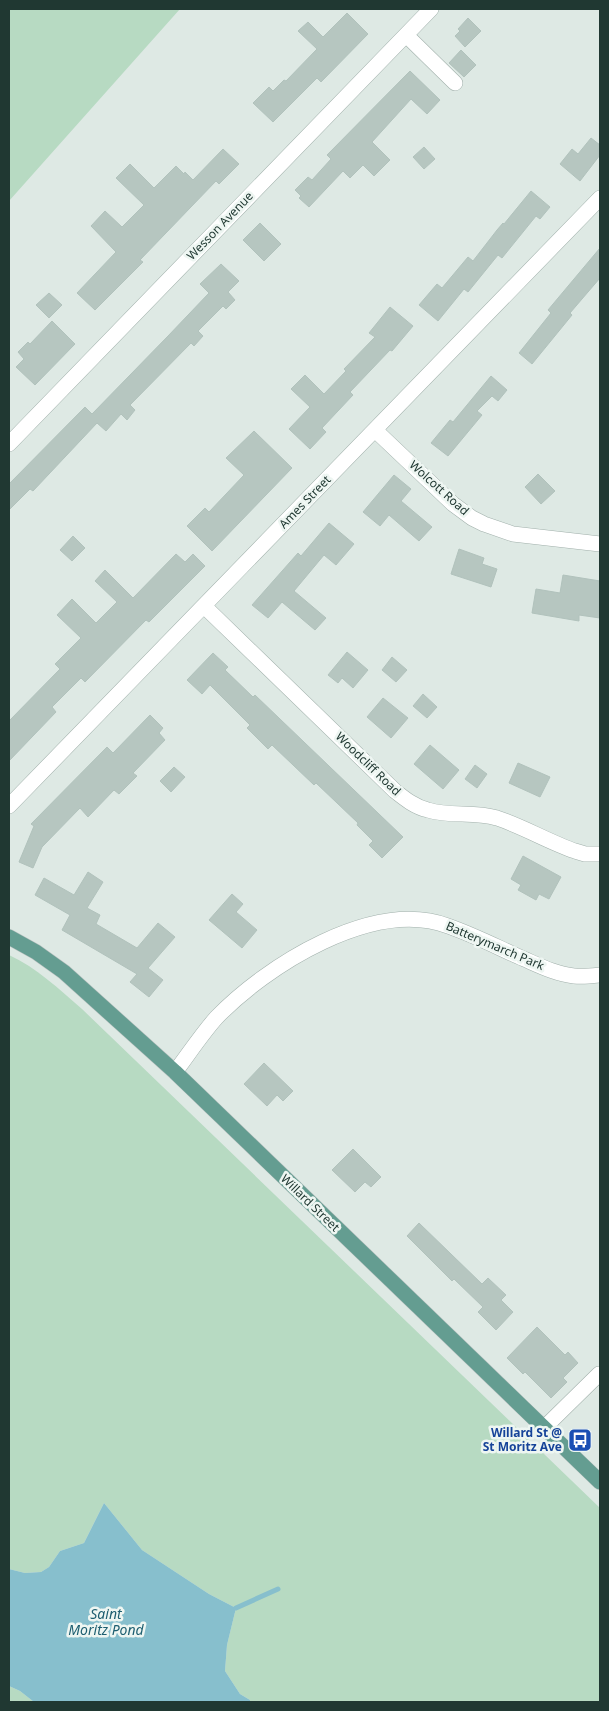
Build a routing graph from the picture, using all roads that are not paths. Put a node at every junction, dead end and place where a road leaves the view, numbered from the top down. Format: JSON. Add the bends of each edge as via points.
{"nodes":[{"id":1,"x":431,"y":9,"type":"edge"},
{"id":2,"x":406,"y":35,"type":"junction"},
{"id":3,"x":455,"y":83,"type":"dead end"},
{"id":4,"x":600,"y":198,"type":"edge"},
{"id":5,"x":375,"y":430,"type":"junction"},
{"id":6,"x":9,"y":444,"type":"edge"},
{"id":7,"x":600,"y":544,"type":"edge"},
{"id":8,"x":204,"y":606,"type":"junction"},
{"id":9,"x":9,"y":806,"type":"edge"},
{"id":10,"x":600,"y":854,"type":"edge"},
{"id":11,"x":9,"y":937,"type":"edge"},
{"id":12,"x":600,"y":976,"type":"edge"},
{"id":13,"x":175,"y":1072,"type":"junction"},
{"id":14,"x":599,"y":1374,"type":"dead end"},
{"id":15,"x":544,"y":1428,"type":"junction"},
{"id":16,"x":600,"y":1482,"type":"edge"}],
"edges":[{"from":1,"to":2,"type":"street","name":"Wesson Avenue"},
{"from":2,"to":3,"type":"street"},
{"from":2,"to":6,"type":"street","name":"Wesson Avenue"},
{"from":4,"to":5,"type":"street","name":"Ames Street"},
{"from":5,"to":7,"type":"street","name":"Wolcott Road","via":[[472,518],[513,534]]},
{"from":5,"to":8,"type":"street","name":"Ames Street"},
{"from":8,"to":9,"type":"street","name":"Ames Street"},
{"from":8,"to":10,"type":"street","name":"Woodcliff Road","via":[[411,803],[438,812],[496,818],[570,850]]},
{"from":11,"to":13,"type":"main road","name":"Willard Street","via":[[64,972]]},
{"from":12,"to":13,"type":"street","name":"Batterymarch Park","via":[[573,976],[554,971],[434,922],[410,919],[382,922],[330,939],[269,973],[215,1020]]},
{"from":13,"to":15,"type":"main road","name":"Willard Street"},
{"from":14,"to":15,"type":"street"},
{"from":15,"to":16,"type":"main road","name":"Willard Street"}]}
